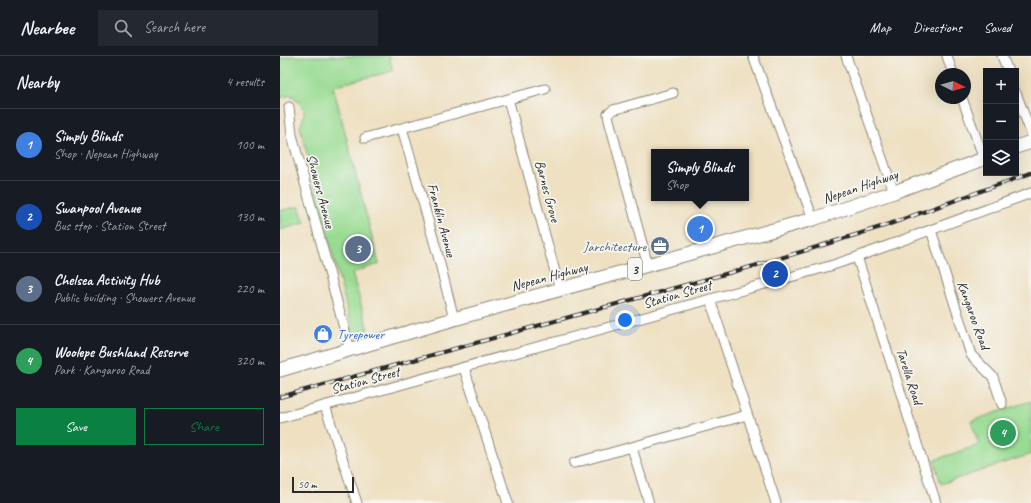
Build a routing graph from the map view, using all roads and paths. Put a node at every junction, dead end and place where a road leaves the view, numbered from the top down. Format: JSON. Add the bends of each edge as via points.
{"nodes":[{"id":1,"x":754,"y":56,"type":"edge"},
{"id":2,"x":846,"y":56,"type":"edge"},
{"id":3,"x":947,"y":56,"type":"edge"},
{"id":4,"x":1002,"y":56,"type":"edge"},
{"id":5,"x":952,"y":68,"type":"edge"},
{"id":6,"x":1007,"y":68,"type":"edge"},
{"id":7,"x":545,"y":89,"type":"dead end"},
{"id":8,"x":673,"y":93,"type":"dead end"},
{"id":9,"x":508,"y":100,"type":"junction"},
{"id":10,"x":1019,"y":101,"type":"edge"},
{"id":11,"x":964,"y":104,"type":"edge"},
{"id":12,"x":289,"y":107,"type":"dead end"},
{"id":13,"x":402,"y":128,"type":"junction"},
{"id":14,"x":1031,"y":133,"type":"edge"},
{"id":15,"x":365,"y":138,"type":"dead end"},
{"id":16,"x":1031,"y":142,"type":"edge"},
{"id":17,"x":1019,"y":146,"type":"edge"},
{"id":18,"x":983,"y":154,"type":"edge"},
{"id":19,"x":983,"y":160,"type":"edge"},
{"id":20,"x":894,"y":192,"type":"junction"},
{"id":21,"x":1031,"y":193,"type":"edge"},
{"id":22,"x":813,"y":219,"type":"junction"},
{"id":23,"x":931,"y":230,"type":"junction"},
{"id":24,"x":857,"y":257,"type":"junction"},
{"id":25,"x":648,"y":266,"type":"junction"},
{"id":26,"x":560,"y":290,"type":"junction"},
{"id":27,"x":710,"y":300,"type":"junction"},
{"id":28,"x":454,"y":319,"type":"junction"},
{"id":29,"x":350,"y":350,"type":"junction"},
{"id":30,"x":464,"y":368,"type":"junction"},
{"id":31,"x":280,"y":370,"type":"edge"},
{"id":32,"x":1002,"y":404,"type":"dead end"},
{"id":33,"x":325,"y":406,"type":"junction"},
{"id":34,"x":748,"y":415,"type":"junction"},
{"id":35,"x":280,"y":418,"type":"edge"},
{"id":36,"x":632,"y":448,"type":"junction"},
{"id":37,"x":574,"y":463,"type":"dead end"},
{"id":38,"x":357,"y":503,"type":"edge"},
{"id":39,"x":508,"y":503,"type":"edge"},
{"id":40,"x":649,"y":503,"type":"edge"},
{"id":41,"x":776,"y":503,"type":"edge"},
{"id":42,"x":936,"y":503,"type":"edge"}],
"edges":[{"from":1,"to":22,"type":"street"},
{"from":2,"to":20,"type":"street"},
{"from":3,"to":5,"type":"street"},
{"from":4,"to":6,"type":"street"},
{"from":7,"to":9,"type":"street"},
{"from":8,"to":25,"type":"street","via":[[614,110],[608,115]]},
{"from":9,"to":13,"type":"street"},
{"from":9,"to":26,"type":"street","name":"Barnes Grove"},
{"from":10,"to":14,"type":"street"},
{"from":11,"to":18,"type":"street"},
{"from":12,"to":29,"type":"street","name":"Showers Avenue","via":[[292,135]]},
{"from":13,"to":15,"type":"street"},
{"from":13,"to":28,"type":"street","name":"Franklin Avenue"},
{"from":16,"to":17,"type":"highway"},
{"from":19,"to":20,"type":"highway","name":"Nepean Highway","number":"3"},
{"from":20,"to":22,"type":"highway","name":"Nepean Highway","number":"3"},
{"from":21,"to":23,"type":"street","name":"Station Street"},
{"from":22,"to":25,"type":"highway","name":"Nepean Highway","number":"3"},
{"from":23,"to":24,"type":"street","name":"Station Street"},
{"from":23,"to":32,"type":"street","name":"Kangaroo Road","via":[[971,355],[993,377]]},
{"from":24,"to":27,"type":"street","name":"Station Street"},
{"from":24,"to":42,"type":"street","name":"Tarella Road"},
{"from":25,"to":26,"type":"highway","name":"Nepean Highway","number":"3"},
{"from":26,"to":28,"type":"highway","name":"Nepean Highway","number":"3"},
{"from":27,"to":30,"type":"street","name":"Station Street"},
{"from":27,"to":34,"type":"street"},
{"from":28,"to":29,"type":"highway","name":"Nepean Highway","number":"3"},
{"from":29,"to":31,"type":"highway","name":"Nepean Highway","number":"3"},
{"from":30,"to":33,"type":"street","name":"Station Street"},
{"from":30,"to":39,"type":"street"},
{"from":33,"to":35,"type":"street","name":"Station Street"},
{"from":33,"to":38,"type":"street"},
{"from":34,"to":36,"type":"street"},
{"from":34,"to":41,"type":"street"},
{"from":36,"to":37,"type":"street"},
{"from":36,"to":40,"type":"street"}]}
